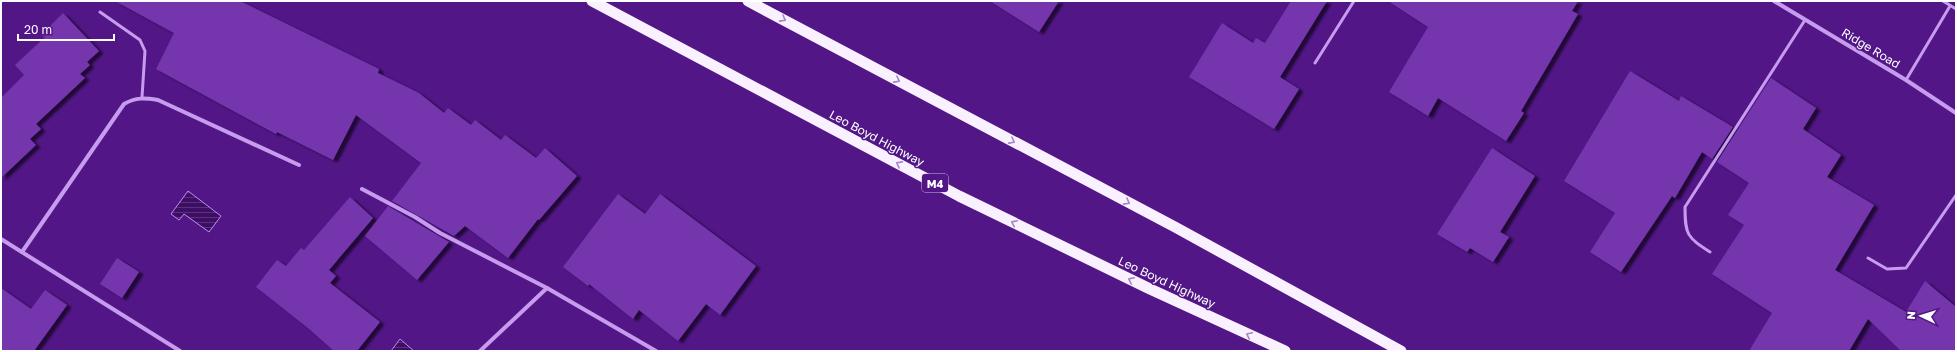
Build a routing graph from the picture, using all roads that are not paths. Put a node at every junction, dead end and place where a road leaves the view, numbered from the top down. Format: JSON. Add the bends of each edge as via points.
{"nodes":[{"id":1,"x":592,"y":1,"type":"edge"},
{"id":2,"x":748,"y":1,"type":"edge"},
{"id":3,"x":1354,"y":1,"type":"edge"},
{"id":4,"x":1774,"y":1,"type":"edge"},
{"id":5,"x":1943,"y":1,"type":"edge"},
{"id":6,"x":1950,"y":6,"type":"junction"},
{"id":7,"x":1956,"y":9,"type":"edge"},
{"id":8,"x":100,"y":12,"type":"dead end"},
{"id":9,"x":1805,"y":20,"type":"junction"},
{"id":10,"x":1315,"y":63,"type":"dead end"},
{"id":11,"x":1906,"y":80,"type":"junction"},
{"id":12,"x":142,"y":97,"type":"junction"},
{"id":13,"x":1956,"y":113,"type":"edge"},
{"id":14,"x":299,"y":165,"type":"dead end"},
{"id":15,"x":362,"y":189,"type":"dead end"},
{"id":16,"x":1956,"y":195,"type":"edge"},
{"id":17,"x":1,"y":239,"type":"edge"},
{"id":18,"x":22,"y":252,"type":"junction"},
{"id":19,"x":1710,"y":252,"type":"dead end"},
{"id":20,"x":1868,"y":258,"type":"dead end"},
{"id":21,"x":547,"y":288,"type":"junction"},
{"id":22,"x":180,"y":351,"type":"edge"},
{"id":23,"x":480,"y":351,"type":"edge"},
{"id":24,"x":656,"y":351,"type":"edge"},
{"id":25,"x":1285,"y":351,"type":"edge"},
{"id":26,"x":1401,"y":351,"type":"edge"}],
"edges":[{"from":25,"to":1,"type":"highway","name":"Leo Boyd Highway","number":"M4","one_way":true,"via":[[1150,289],[960,196]]},
{"from":2,"to":26,"type":"highway","one_way":true,"via":[[1175,227]]},
{"from":3,"to":10,"type":"lane"},
{"from":4,"to":9,"type":"street","name":"Ridge Road"},
{"from":5,"to":6,"type":"lane"},
{"from":6,"to":7,"type":"lane"},
{"from":6,"to":11,"type":"lane"},
{"from":8,"to":12,"type":"lane","via":[[140,40],[145,51]]},
{"from":9,"to":11,"type":"street","name":"Ridge Road"},
{"from":9,"to":19,"type":"lane","via":[[1685,207],[1685,227],[1690,238]]},
{"from":11,"to":13,"type":"street","name":"Ridge Road"},
{"from":12,"to":14,"type":"street","via":[[158,100]]},
{"from":12,"to":18,"type":"street","via":[[124,104]]},
{"from":15,"to":21,"type":"street"},
{"from":16,"to":20,"type":"lane","via":[[1906,268],[1887,269]]},
{"from":17,"to":18,"type":"street"},
{"from":18,"to":22,"type":"street"},
{"from":21,"to":23,"type":"street"},
{"from":21,"to":24,"type":"street"}]}
